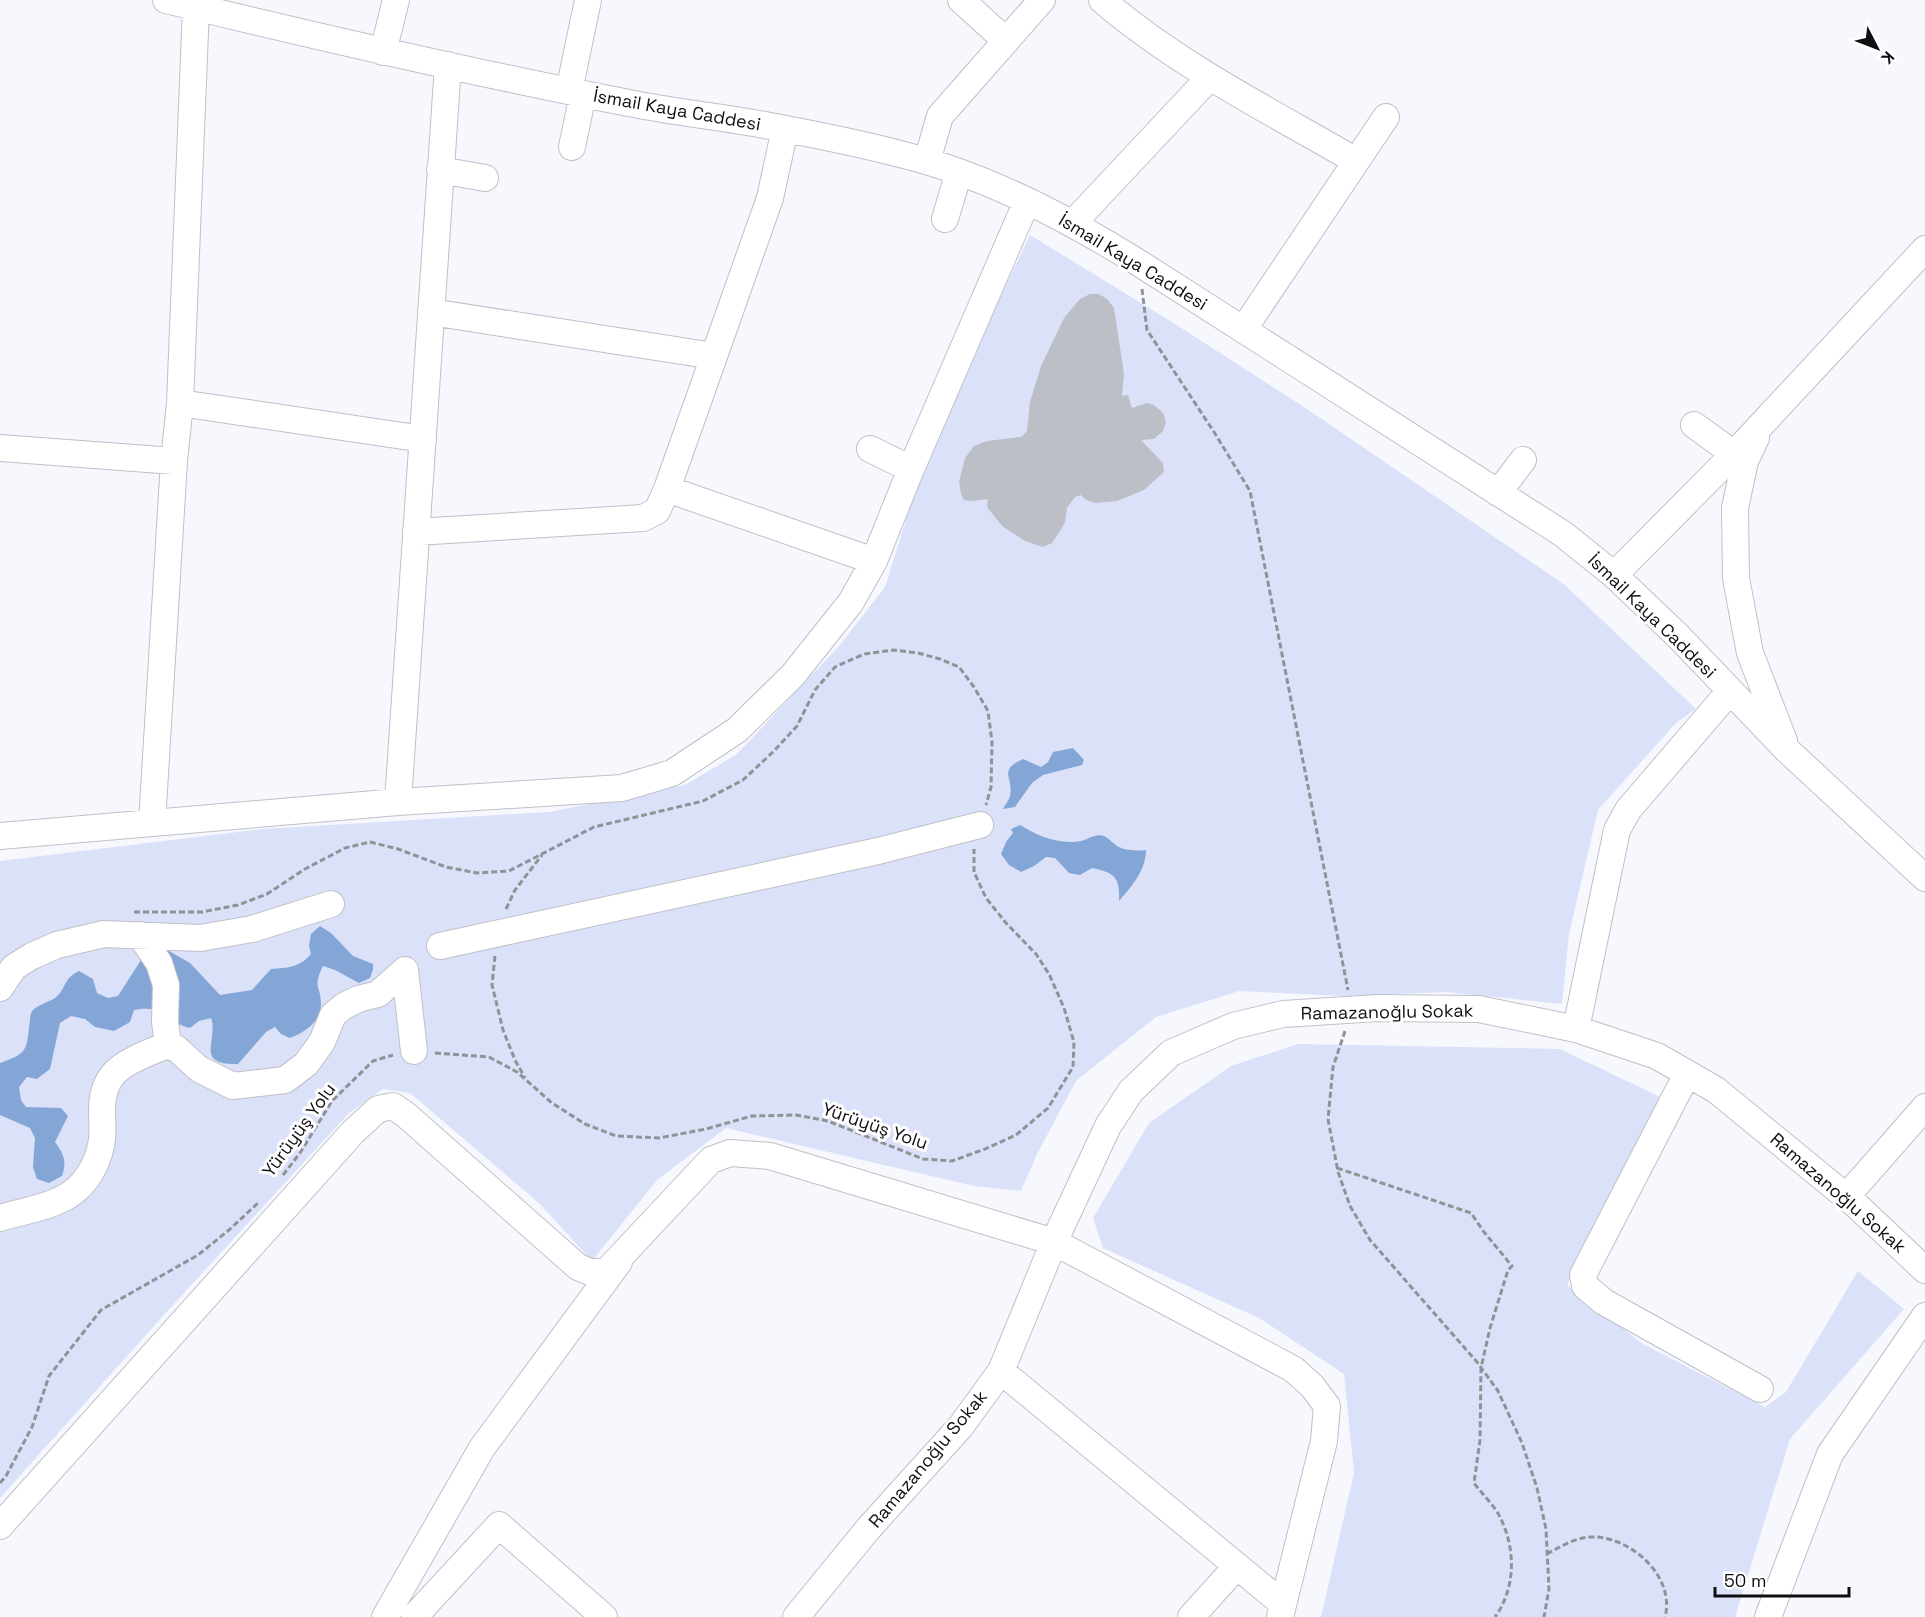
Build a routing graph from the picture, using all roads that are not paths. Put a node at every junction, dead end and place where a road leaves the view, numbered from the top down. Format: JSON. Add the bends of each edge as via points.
{"nodes":[{"id":1,"x":166,"y":0,"type":"edge"},
{"id":2,"x":396,"y":0,"type":"edge"},
{"id":3,"x":588,"y":0,"type":"edge"},
{"id":4,"x":961,"y":0,"type":"edge"},
{"id":5,"x":1042,"y":0,"type":"edge"},
{"id":6,"x":1102,"y":0,"type":"edge"},
{"id":7,"x":196,"y":7,"type":"junction"},
{"id":8,"x":1006,"y":41,"type":"junction"},
{"id":9,"x":383,"y":52,"type":"junction"},
{"id":10,"x":448,"y":65,"type":"junction"},
{"id":11,"x":1210,"y":77,"type":"junction"},
{"id":12,"x":576,"y":92,"type":"junction"},
{"id":13,"x":1386,"y":117,"type":"dead end"},
{"id":14,"x":785,"y":129,"type":"junction"},
{"id":15,"x":572,"y":147,"type":"dead end"},
{"id":16,"x":927,"y":161,"type":"junction"},
{"id":17,"x":1356,"y":161,"type":"junction"},
{"id":18,"x":440,"y":170,"type":"junction"},
{"id":19,"x":959,"y":172,"type":"junction"},
{"id":20,"x":485,"y":178,"type":"dead end"},
{"id":21,"x":1027,"y":201,"type":"junction"},
{"id":22,"x":945,"y":219,"type":"dead end"},
{"id":23,"x":1073,"y":224,"type":"junction"},
{"id":24,"x":1925,"y":251,"type":"edge"},
{"id":25,"x":431,"y":312,"type":"junction"},
{"id":26,"x":1243,"y":330,"type":"junction"},
{"id":27,"x":714,"y":356,"type":"junction"},
{"id":28,"x":180,"y":403,"type":"junction"},
{"id":29,"x":1764,"y":421,"type":"junction"},
{"id":30,"x":1694,"y":425,"type":"dead end"},
{"id":31,"x":423,"y":439,"type":"junction"},
{"id":32,"x":0,"y":448,"type":"edge"},
{"id":33,"x":870,"y":449,"type":"dead end"},
{"id":34,"x":1734,"y":454,"type":"junction"},
{"id":35,"x":174,"y":460,"type":"junction"},
{"id":36,"x":1523,"y":460,"type":"dead end"},
{"id":37,"x":911,"y":469,"type":"junction"},
{"id":38,"x":667,"y":489,"type":"junction"},
{"id":39,"x":1498,"y":493,"type":"junction"},
{"id":40,"x":416,"y":532,"type":"junction"},
{"id":41,"x":874,"y":561,"type":"junction"},
{"id":42,"x":1614,"y":575,"type":"junction"},
{"id":43,"x":1730,"y":691,"type":"junction"},
{"id":44,"x":1787,"y":750,"type":"junction"},
{"id":45,"x":398,"y":802,"type":"junction"},
{"id":46,"x":152,"y":823,"type":"junction"},
{"id":47,"x":980,"y":825,"type":"road end"},
{"id":48,"x":0,"y":836,"type":"edge"},
{"id":49,"x":1925,"y":878,"type":"edge"},
{"id":50,"x":331,"y":904,"type":"dead end"},
{"id":51,"x":141,"y":932,"type":"junction"},
{"id":52,"x":440,"y":946,"type":"dead end"},
{"id":53,"x":0,"y":988,"type":"edge"},
{"id":54,"x":1576,"y":1029,"type":"junction"},
{"id":55,"x":166,"y":1033,"type":"junction"},
{"id":56,"x":414,"y":1051,"type":"road end"},
{"id":57,"x":1687,"y":1074,"type":"junction"},
{"id":58,"x":1925,"y":1107,"type":"edge"},
{"id":59,"x":1846,"y":1197,"type":"junction"},
{"id":60,"x":0,"y":1218,"type":"edge"},
{"id":61,"x":1054,"y":1242,"type":"junction"},
{"id":62,"x":628,"y":1248,"type":"junction"},
{"id":63,"x":1925,"y":1270,"type":"edge"},
{"id":64,"x":1925,"y":1316,"type":"edge"},
{"id":65,"x":1001,"y":1371,"type":"junction"},
{"id":66,"x":1760,"y":1389,"type":"dead end"},
{"id":67,"x":0,"y":1526,"type":"edge"},
{"id":68,"x":1237,"y":1566,"type":"junction"},
{"id":69,"x":1282,"y":1610,"type":"edge"},
{"id":70,"x":386,"y":1617,"type":"edge"},
{"id":71,"x":414,"y":1617,"type":"edge"},
{"id":72,"x":604,"y":1617,"type":"edge"},
{"id":73,"x":796,"y":1617,"type":"edge"},
{"id":74,"x":1191,"y":1617,"type":"edge"},
{"id":75,"x":1768,"y":1617,"type":"edge"}],
"edges":[{"from":1,"to":7,"type":"street","name":"İsmail Kaya Caddesi"},
{"from":2,"to":9,"type":"street"},
{"from":3,"to":12,"type":"street"},
{"from":4,"to":8,"type":"street"},
{"from":5,"to":8,"type":"street"},
{"from":6,"to":11,"type":"street"},
{"from":7,"to":9,"type":"street","name":"İsmail Kaya Caddesi"},
{"from":7,"to":28,"type":"street"},
{"from":8,"to":16,"type":"street","via":[[940,116]]},
{"from":9,"to":10,"type":"street","name":"İsmail Kaya Caddesi"},
{"from":10,"to":12,"type":"street","name":"İsmail Kaya Caddesi"},
{"from":10,"to":18,"type":"street"},
{"from":11,"to":17,"type":"street"},
{"from":11,"to":23,"type":"street"},
{"from":12,"to":14,"type":"street","name":"İsmail Kaya Caddesi"},
{"from":12,"to":15,"type":"street"},
{"from":13,"to":17,"type":"street"},
{"from":14,"to":16,"type":"street","name":"İsmail Kaya Caddesi"},
{"from":14,"to":27,"type":"street","via":[[770,198]]},
{"from":16,"to":19,"type":"street","name":"İsmail Kaya Caddesi"},
{"from":17,"to":26,"type":"street"},
{"from":18,"to":20,"type":"street"},
{"from":18,"to":25,"type":"street"},
{"from":19,"to":21,"type":"street","name":"İsmail Kaya Caddesi"},
{"from":19,"to":22,"type":"street"},
{"from":21,"to":23,"type":"street","name":"İsmail Kaya Caddesi"},
{"from":21,"to":37,"type":"street"},
{"from":23,"to":26,"type":"street","name":"İsmail Kaya Caddesi"},
{"from":24,"to":29,"type":"street"},
{"from":25,"to":27,"type":"street"},
{"from":25,"to":31,"type":"street"},
{"from":26,"to":39,"type":"street","name":"İsmail Kaya Caddesi"},
{"from":27,"to":38,"type":"street"},
{"from":28,"to":31,"type":"street"},
{"from":28,"to":35,"type":"street"},
{"from":29,"to":34,"type":"street"},
{"from":29,"to":44,"type":"street","via":[[1745,461],[1735,508],[1736,578],[1750,653]]},
{"from":30,"to":34,"type":"street"},
{"from":31,"to":40,"type":"street"},
{"from":32,"to":35,"type":"street"},
{"from":33,"to":37,"type":"street"},
{"from":34,"to":42,"type":"street"},
{"from":35,"to":46,"type":"street"},
{"from":36,"to":39,"type":"street"},
{"from":37,"to":41,"type":"street"},
{"from":38,"to":40,"type":"street","via":[[657,511],[643,518]]},
{"from":38,"to":41,"type":"street"},
{"from":39,"to":42,"type":"street","name":"İsmail Kaya Caddesi","via":[[1563,534]]},
{"from":40,"to":45,"type":"street"},
{"from":41,"to":45,"type":"street","via":[[851,603],[793,675],[737,730],[672,773],[622,788]]},
{"from":42,"to":43,"type":"street","name":"İsmail Kaya Caddesi"},
{"from":43,"to":44,"type":"street","name":"İsmail Kaya Caddesi"},
{"from":43,"to":54,"type":"street","via":[[1628,810],[1617,830]]},
{"from":44,"to":49,"type":"street","name":"İsmail Kaya Caddesi"},
{"from":45,"to":46,"type":"street"},
{"from":46,"to":48,"type":"street"},
{"from":47,"to":52,"type":"street","via":[[878,851]]},
{"from":50,"to":51,"type":"street","via":[[252,928],[200,938]]},
{"from":51,"to":53,"type":"street","via":[[104,934],[57,945],[14,967]]},
{"from":51,"to":55,"type":"street","via":[[159,963],[166,985]]},
{"from":54,"to":57,"type":"street","name":"Ramazanoğlu Sokak","via":[[1658,1056]]},
{"from":54,"to":61,"type":"street","name":"Ramazanoğlu Sokak","via":[[1479,1009],[1378,1008],[1283,1014],[1233,1026],[1171,1053],[1131,1091],[1108,1126]]},
{"from":55,"to":56,"type":"street","via":[[199,1069],[233,1086],[285,1080],[306,1064],[322,1042],[333,1016],[358,999],[378,994],[405,970]]},
{"from":55,"to":60,"type":"street","via":[[112,1075],[102,1093],[102,1140],[97,1162],[77,1189],[54,1203]]},
{"from":57,"to":59,"type":"street","name":"Ramazanoğlu Sokak","via":[[1716,1090]]},
{"from":57,"to":66,"type":"street","via":[[1582,1275],[1585,1286],[1604,1302]]},
{"from":58,"to":59,"type":"street"},
{"from":59,"to":63,"type":"street","name":"Ramazanoğlu Sokak"},
{"from":61,"to":62,"type":"street","via":[[770,1156],[730,1153],[711,1160]]},
{"from":61,"to":65,"type":"street","name":"Ramazanoğlu Sokak"},
{"from":61,"to":69,"type":"street","via":[[1293,1369],[1327,1406],[1324,1441]]},
{"from":62,"to":67,"type":"street","via":[[606,1272],[578,1267],[406,1115],[393,1106],[378,1109],[353,1132]]},
{"from":62,"to":70,"type":"street","via":[[482,1448]]},
{"from":64,"to":75,"type":"street","via":[[1830,1454]]},
{"from":65,"to":68,"type":"street"},
{"from":65,"to":73,"type":"street","name":"Ramazanoğlu Sokak","via":[[961,1426],[868,1529]]},
{"from":68,"to":69,"type":"street"},
{"from":68,"to":74,"type":"street"},
{"from":71,"to":72,"type":"street","via":[[499,1525]]}]}
